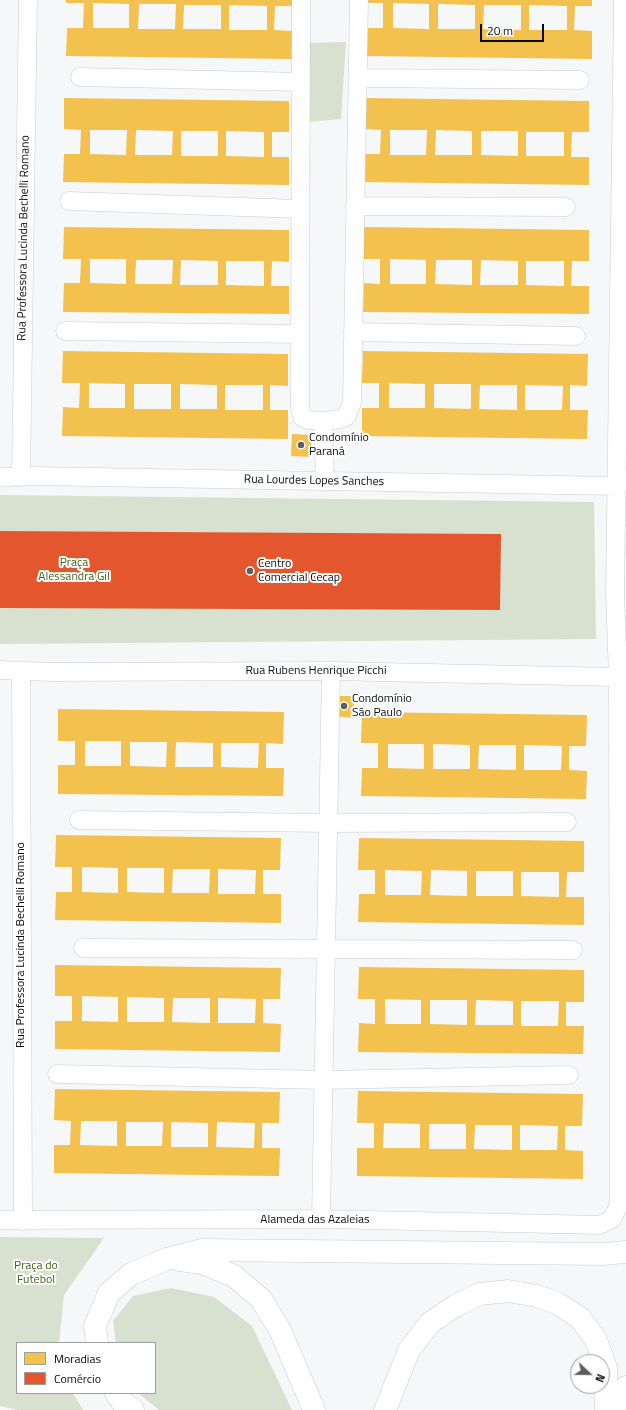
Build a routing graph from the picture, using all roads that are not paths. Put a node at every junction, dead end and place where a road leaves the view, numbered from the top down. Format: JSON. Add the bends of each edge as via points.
{"nodes":[{"id":1,"x":28,"y":0,"type":"edge"},
{"id":2,"x":301,"y":0,"type":"edge"},
{"id":3,"x":359,"y":0,"type":"edge"},
{"id":4,"x":623,"y":2,"type":"dead end"},
{"id":5,"x":80,"y":78,"type":"dead end"},
{"id":6,"x":358,"y":78,"type":"junction"},
{"id":7,"x":580,"y":80,"type":"dead end"},
{"id":8,"x":301,"y":82,"type":"junction"},
{"id":9,"x":69,"y":201,"type":"dead end"},
{"id":10,"x":355,"y":206,"type":"junction"},
{"id":11,"x":566,"y":207,"type":"dead end"},
{"id":12,"x":300,"y":209,"type":"junction"},
{"id":13,"x":65,"y":331,"type":"dead end"},
{"id":14,"x":353,"y":332,"type":"junction"},
{"id":15,"x":300,"y":334,"type":"junction"},
{"id":16,"x":576,"y":336,"type":"dead end"},
{"id":17,"x":323,"y":421,"type":"junction"},
{"id":18,"x":0,"y":477,"type":"edge"},
{"id":19,"x":21,"y":477,"type":"junction"},
{"id":20,"x":325,"y":482,"type":"junction"},
{"id":21,"x":622,"y":483,"type":"edge"},
{"id":22,"x":0,"y":670,"type":"edge"},
{"id":23,"x":21,"y":670,"type":"junction"},
{"id":24,"x":331,"y":670,"type":"junction"},
{"id":25,"x":622,"y":682,"type":"edge"},
{"id":26,"x":79,"y":820,"type":"dead end"},
{"id":27,"x":567,"y":822,"type":"dead end"},
{"id":28,"x":328,"y":823,"type":"junction"},
{"id":29,"x":83,"y":948,"type":"dead end"},
{"id":30,"x":326,"y":950,"type":"junction"},
{"id":31,"x":573,"y":950,"type":"dead end"},
{"id":32,"x":57,"y":1074,"type":"dead end"},
{"id":33,"x":569,"y":1075,"type":"dead end"},
{"id":34,"x":323,"y":1080,"type":"junction"},
{"id":35,"x":321,"y":1219,"type":"junction"},
{"id":36,"x":0,"y":1220,"type":"edge"},
{"id":37,"x":23,"y":1221,"type":"junction"},
{"id":38,"x":626,"y":1252,"type":"edge"},
{"id":39,"x":167,"y":1258,"type":"junction"},
{"id":40,"x":97,"y":1342,"type":"edge"},
{"id":41,"x":626,"y":1387,"type":"edge"},
{"id":42,"x":117,"y":1394,"type":"edge"},
{"id":43,"x":133,"y":1410,"type":"edge"},
{"id":44,"x":314,"y":1410,"type":"edge"},
{"id":45,"x":385,"y":1410,"type":"edge"},
{"id":46,"x":606,"y":1410,"type":"edge"},
{"id":47,"x":616,"y":1410,"type":"edge"}],
"edges":[{"from":1,"to":19,"type":"street","name":"Rua Professora Lucinda Bechelli Romano"},
{"from":2,"to":8,"type":"street"},
{"from":3,"to":6,"type":"street"},
{"from":4,"to":21,"type":"street"},
{"from":5,"to":8,"type":"street"},
{"from":6,"to":7,"type":"street"},
{"from":6,"to":10,"type":"street"},
{"from":8,"to":12,"type":"street"},
{"from":9,"to":12,"type":"street"},
{"from":10,"to":11,"type":"street"},
{"from":10,"to":14,"type":"street"},
{"from":12,"to":15,"type":"street"},
{"from":13,"to":15,"type":"street"},
{"from":14,"to":16,"type":"street"},
{"from":14,"to":17,"type":"street","via":[[352,403],[346,417]]},
{"from":15,"to":17,"type":"street","via":[[300,412],[302,418]]},
{"from":17,"to":20,"type":"street"},
{"from":18,"to":19,"type":"street","name":"Rua Lourdes Lopes Sanches"},
{"from":19,"to":20,"type":"street","name":"Rua Lourdes Lopes Sanches"},
{"from":20,"to":21,"type":"street","name":"Rua Lourdes Lopes Sanches"},
{"from":21,"to":25,"type":"street","via":[[615,594]]},
{"from":22,"to":23,"type":"street","name":"Rua Rubens Henrique Picchi"},
{"from":23,"to":24,"type":"street","name":"Rua Rubens Henrique Picchi"},
{"from":23,"to":37,"type":"street","name":"Rua Professora Lucinda Bechelli Romano"},
{"from":24,"to":25,"type":"street","name":"Rua Rubens Henrique Picchi"},
{"from":24,"to":28,"type":"street"},
{"from":25,"to":35,"type":"street","name":"Alameda das Azaleias","via":[[619,1204],[612,1219],[600,1225]]},
{"from":26,"to":28,"type":"street"},
{"from":27,"to":28,"type":"street"},
{"from":28,"to":30,"type":"street"},
{"from":29,"to":30,"type":"street"},
{"from":30,"to":31,"type":"street"},
{"from":30,"to":34,"type":"street"},
{"from":32,"to":34,"type":"street"},
{"from":33,"to":34,"type":"street"},
{"from":34,"to":35,"type":"street"},
{"from":35,"to":37,"type":"street","name":"Alameda das Azaleias"},
{"from":36,"to":37,"type":"street","name":"Alameda das Azaleias"},
{"from":38,"to":39,"type":"main road","via":[[602,1254],[202,1250]]},
{"from":39,"to":40,"type":"main road","via":[[130,1274],[109,1293],[95,1326]]},
{"from":39,"to":44,"type":"main road","via":[[202,1263],[234,1276],[261,1299],[280,1330]]},
{"from":41,"to":47,"type":"main road"},
{"from":42,"to":43,"type":"main road"},
{"from":45,"to":46,"type":"main road","via":[[409,1350],[430,1324],[455,1306],[480,1294],[508,1291],[537,1296],[557,1303],[580,1318],[596,1340],[606,1368]]}]}
